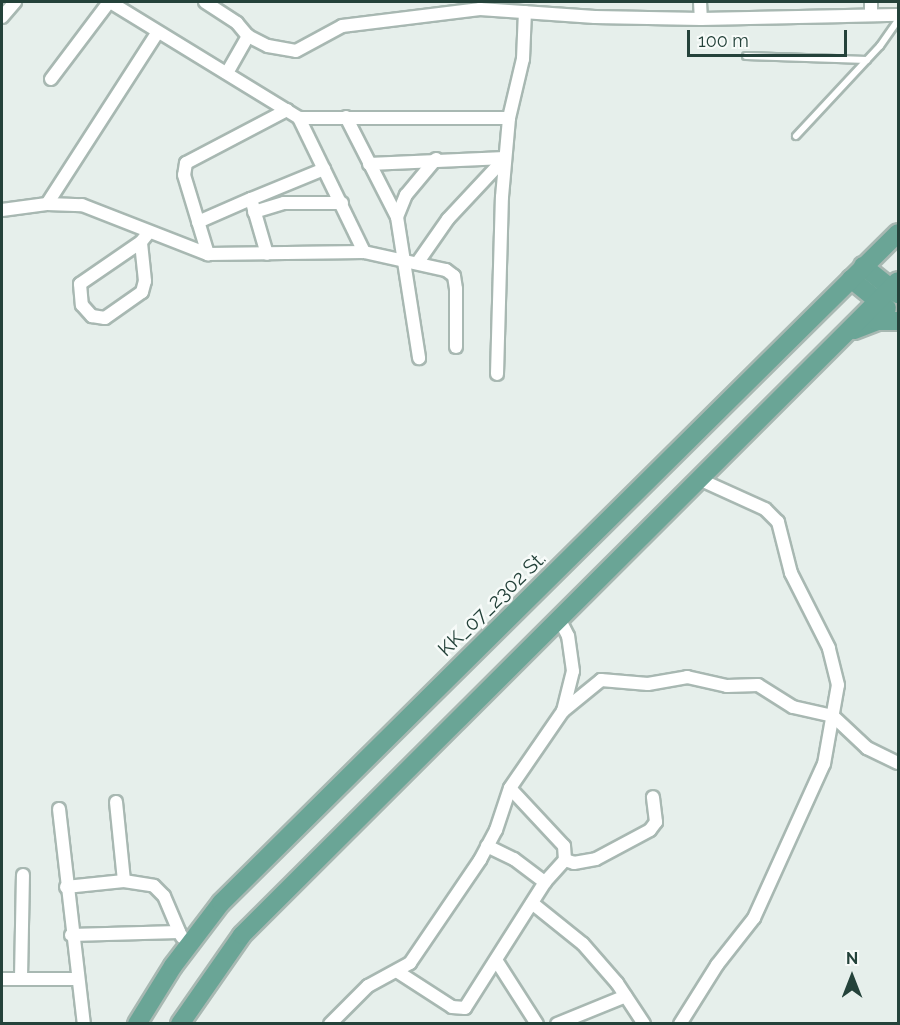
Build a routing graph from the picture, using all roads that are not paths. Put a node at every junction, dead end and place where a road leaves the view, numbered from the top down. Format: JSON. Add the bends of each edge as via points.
{"nodes":[{"id":1,"x":15,"y":2,"type":"edge"},
{"id":2,"x":110,"y":2,"type":"edge"},
{"id":3,"x":205,"y":2,"type":"edge"},
{"id":4,"x":700,"y":2,"type":"edge"},
{"id":5,"x":871,"y":2,"type":"edge"},
{"id":6,"x":454,"y":6,"type":"edge"},
{"id":7,"x":525,"y":12,"type":"junction"},
{"id":8,"x":871,"y":15,"type":"junction"},
{"id":9,"x":898,"y":15,"type":"edge"},
{"id":10,"x":2,"y":17,"type":"edge"},
{"id":11,"x":701,"y":19,"type":"junction"},
{"id":12,"x":898,"y":20,"type":"edge"},
{"id":13,"x":157,"y":33,"type":"junction"},
{"id":14,"x":248,"y":36,"type":"junction"},
{"id":15,"x":746,"y":56,"type":"dead end"},
{"id":16,"x":867,"y":60,"type":"junction"},
{"id":17,"x":226,"y":73,"type":"junction"},
{"id":18,"x":51,"y":79,"type":"dead end"},
{"id":19,"x":287,"y":110,"type":"junction"},
{"id":20,"x":345,"y":117,"type":"junction"},
{"id":21,"x":299,"y":118,"type":"junction"},
{"id":22,"x":509,"y":118,"type":"junction"},
{"id":23,"x":796,"y":136,"type":"dead end"},
{"id":24,"x":505,"y":158,"type":"junction"},
{"id":25,"x":436,"y":159,"type":"junction"},
{"id":26,"x":369,"y":164,"type":"junction"},
{"id":27,"x":324,"y":169,"type":"junction"},
{"id":28,"x":342,"y":203,"type":"junction"},
{"id":29,"x":47,"y":204,"type":"junction"},
{"id":30,"x":252,"y":206,"type":"junction"},
{"id":31,"x":2,"y":210,"type":"edge"},
{"id":32,"x":397,"y":217,"type":"junction"},
{"id":33,"x":198,"y":222,"type":"junction"},
{"id":34,"x":898,"y":233,"type":"edge"},
{"id":35,"x":145,"y":237,"type":"junction"},
{"id":36,"x":364,"y":252,"type":"junction"},
{"id":37,"x":208,"y":254,"type":"junction"},
{"id":38,"x":267,"y":254,"type":"junction"},
{"id":39,"x":412,"y":261,"type":"junction"},
{"id":40,"x":857,"y":273,"type":"junction"},
{"id":41,"x":896,"y":288,"type":"edge"},
{"id":42,"x":879,"y":302,"type":"junction"},
{"id":43,"x":898,"y":316,"type":"edge"},
{"id":44,"x":898,"y":321,"type":"edge"},
{"id":45,"x":839,"y":338,"type":"junction"},
{"id":46,"x":456,"y":347,"type":"dead end"},
{"id":47,"x":419,"y":358,"type":"dead end"},
{"id":48,"x":497,"y":374,"type":"dead end"},
{"id":49,"x":701,"y":480,"type":"junction"},
{"id":50,"x":559,"y":618,"type":"junction"},
{"id":51,"x":563,"y":711,"type":"junction"},
{"id":52,"x":833,"y":716,"type":"junction"},
{"id":53,"x":898,"y":763,"type":"edge"},
{"id":54,"x":510,"y":788,"type":"junction"},
{"id":55,"x":653,"y":797,"type":"dead end"},
{"id":56,"x":116,"y":802,"type":"dead end"},
{"id":57,"x":59,"y":809,"type":"dead end"},
{"id":58,"x":487,"y":846,"type":"junction"},
{"id":59,"x":565,"y":860,"type":"junction"},
{"id":60,"x":22,"y":875,"type":"dead end"},
{"id":61,"x":124,"y":881,"type":"junction"},
{"id":62,"x":545,"y":882,"type":"junction"},
{"id":63,"x":66,"y":887,"type":"junction"},
{"id":64,"x":532,"y":903,"type":"junction"},
{"id":65,"x":71,"y":935,"type":"junction"},
{"id":66,"x":184,"y":939,"type":"junction"},
{"id":67,"x":496,"y":960,"type":"junction"},
{"id":68,"x":398,"y":972,"type":"junction"},
{"id":69,"x":21,"y":978,"type":"junction"},
{"id":70,"x":2,"y":979,"type":"edge"},
{"id":71,"x":78,"y":979,"type":"junction"},
{"id":72,"x":626,"y":996,"type":"junction"},
{"id":73,"x":338,"y":1021,"type":"edge"},
{"id":74,"x":84,"y":1023,"type":"edge"},
{"id":75,"x":137,"y":1023,"type":"edge"},
{"id":76,"x":180,"y":1023,"type":"edge"},
{"id":77,"x":537,"y":1023,"type":"edge"},
{"id":78,"x":557,"y":1023,"type":"edge"},
{"id":79,"x":644,"y":1023,"type":"edge"},
{"id":80,"x":680,"y":1023,"type":"edge"}],
"edges":[{"from":1,"to":10,"type":"street"},
{"from":2,"to":13,"type":"street"},
{"from":2,"to":18,"type":"street"},
{"from":3,"to":14,"type":"street","via":[[237,23]]},
{"from":4,"to":11,"type":"street"},
{"from":5,"to":8,"type":"street"},
{"from":6,"to":7,"type":"street"},
{"from":6,"to":14,"type":"street","via":[[342,26],[296,51],[268,46]]},
{"from":7,"to":11,"type":"street"},
{"from":7,"to":22,"type":"street","via":[[523,59]]},
{"from":8,"to":9,"type":"street"},
{"from":8,"to":11,"type":"street"},
{"from":12,"to":16,"type":"lane"},
{"from":13,"to":17,"type":"street"},
{"from":13,"to":29,"type":"street"},
{"from":14,"to":17,"type":"street"},
{"from":15,"to":16,"type":"lane"},
{"from":16,"to":23,"type":"lane"},
{"from":17,"to":19,"type":"street"},
{"from":19,"to":21,"type":"street"},
{"from":19,"to":33,"type":"street","via":[[186,163],[184,175]]},
{"from":20,"to":21,"type":"street"},
{"from":20,"to":22,"type":"street"},
{"from":20,"to":26,"type":"street"},
{"from":21,"to":27,"type":"street"},
{"from":22,"to":24,"type":"street"},
{"from":24,"to":25,"type":"street"},
{"from":24,"to":39,"type":"street"},
{"from":24,"to":48,"type":"street"},
{"from":25,"to":26,"type":"street"},
{"from":25,"to":32,"type":"street","via":[[406,195]]},
{"from":26,"to":32,"type":"street"},
{"from":27,"to":28,"type":"street"},
{"from":27,"to":30,"type":"street"},
{"from":28,"to":30,"type":"street"},
{"from":28,"to":36,"type":"street"},
{"from":29,"to":31,"type":"street"},
{"from":29,"to":35,"type":"street","via":[[82,205],[124,219]]},
{"from":30,"to":33,"type":"street"},
{"from":30,"to":38,"type":"street"},
{"from":32,"to":39,"type":"street"},
{"from":33,"to":37,"type":"street"},
{"from":34,"to":40,"type":"main road","name":"KK_07_2302 St."},
{"from":35,"to":35,"type":"street","via":[[80,284],[82,305],[92,316],[105,318],[142,292]]},
{"from":35,"to":37,"type":"street"},
{"from":36,"to":38,"type":"street"},
{"from":36,"to":39,"type":"street"},
{"from":37,"to":38,"type":"street"},
{"from":39,"to":46,"type":"street","via":[[454,276]]},
{"from":39,"to":47,"type":"street"},
{"from":40,"to":41,"type":"main road"},
{"from":40,"to":42,"type":"main road"},
{"from":40,"to":66,"type":"main road","name":"KK_07_2302 St."},
{"from":41,"to":42,"type":"main road"},
{"from":42,"to":43,"type":"main road"},
{"from":42,"to":45,"type":"main road"},
{"from":44,"to":45,"type":"main road","via":[[877,321]]},
{"from":45,"to":49,"type":"main road"},
{"from":49,"to":50,"type":"main road"},
{"from":49,"to":52,"type":"street","via":[[765,509],[778,522],[791,573],[836,668]]},
{"from":50,"to":51,"type":"street","via":[[568,636],[573,671]]},
{"from":50,"to":76,"type":"main road","via":[[242,935]]},
{"from":51,"to":52,"type":"street","via":[[601,680],[648,684],[687,676],[727,686],[758,685],[793,707]]},
{"from":51,"to":54,"type":"street"},
{"from":52,"to":53,"type":"street","via":[[867,748]]},
{"from":52,"to":80,"type":"street","via":[[824,764],[754,918],[717,965]]},
{"from":54,"to":58,"type":"street"},
{"from":54,"to":59,"type":"street","via":[[564,846]]},
{"from":55,"to":59,"type":"street","via":[[656,822],[650,830],[596,859],[574,863]]},
{"from":56,"to":61,"type":"street"},
{"from":57,"to":63,"type":"street"},
{"from":58,"to":62,"type":"street","via":[[514,859]]},
{"from":58,"to":68,"type":"street","via":[[459,895],[410,963]]},
{"from":59,"to":62,"type":"street"},
{"from":60,"to":69,"type":"street"},
{"from":61,"to":63,"type":"street"},
{"from":61,"to":66,"type":"street","via":[[160,890]]},
{"from":62,"to":64,"type":"street"},
{"from":63,"to":65,"type":"street"},
{"from":64,"to":67,"type":"street"},
{"from":64,"to":72,"type":"street","via":[[583,944]]},
{"from":65,"to":66,"type":"street"},
{"from":65,"to":71,"type":"street"},
{"from":66,"to":75,"type":"main road","name":"KK_07_2302 St."},
{"from":67,"to":68,"type":"street","via":[[470,1001],[459,1010]]},
{"from":67,"to":77,"type":"street"},
{"from":68,"to":73,"type":"street","via":[[382,976],[368,986]]},
{"from":69,"to":70,"type":"street"},
{"from":69,"to":71,"type":"street"},
{"from":71,"to":74,"type":"street"},
{"from":72,"to":78,"type":"street"},
{"from":72,"to":79,"type":"street"}]}
